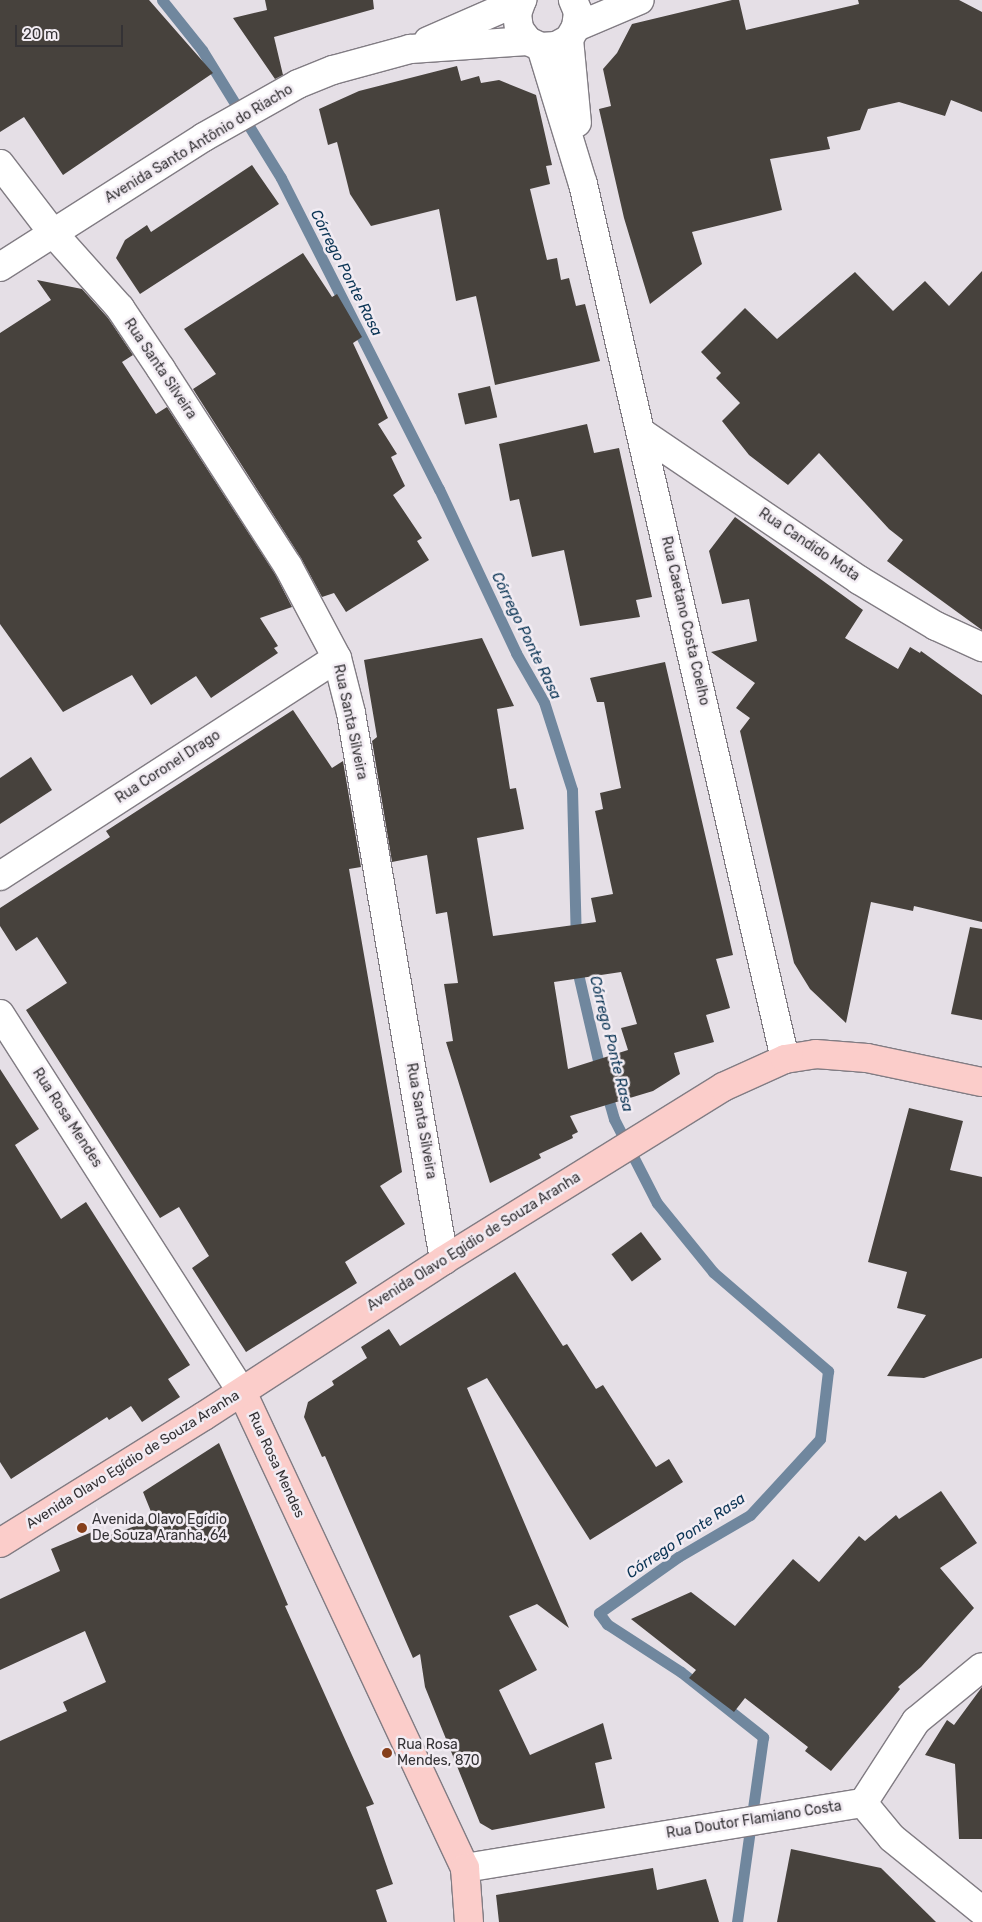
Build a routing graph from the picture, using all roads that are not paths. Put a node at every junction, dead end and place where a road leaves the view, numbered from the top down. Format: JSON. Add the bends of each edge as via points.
{"nodes":[{"id":1,"x":475,"y":0,"type":"edge"},
{"id":2,"x":522,"y":0,"type":"edge"},
{"id":3,"x":573,"y":0,"type":"edge"},
{"id":4,"x":640,"y":0,"type":"edge"},
{"id":5,"x":610,"y":12,"type":"junction"},
{"id":6,"x":464,"y":25,"type":"junction"},
{"id":7,"x":572,"y":43,"type":"junction"},
{"id":8,"x":534,"y":44,"type":"junction"},
{"id":9,"x":410,"y":49,"type":"junction"},
{"id":10,"x":0,"y":164,"type":"edge"},
{"id":11,"x":582,"y":184,"type":"junction"},
{"id":12,"x":53,"y":233,"type":"junction"},
{"id":13,"x":0,"y":268,"type":"edge"},
{"id":14,"x":642,"y":433,"type":"junction"},
{"id":15,"x":982,"y":647,"type":"edge"},
{"id":16,"x":337,"y":658,"type":"junction"},
{"id":17,"x":0,"y":876,"type":"edge"},
{"id":18,"x":0,"y":1014,"type":"edge"},
{"id":19,"x":785,"y":1059,"type":"junction"},
{"id":20,"x":982,"y":1082,"type":"edge"},
{"id":21,"x":444,"y":1260,"type":"junction"},
{"id":22,"x":242,"y":1392,"type":"junction"},
{"id":23,"x":0,"y":1543,"type":"edge"},
{"id":24,"x":982,"y":1667,"type":"edge"},
{"id":25,"x":863,"y":1803,"type":"junction"},
{"id":26,"x":465,"y":1868,"type":"junction"},
{"id":27,"x":982,"y":1911,"type":"edge"},
{"id":28,"x":469,"y":1922,"type":"edge"}],
"edges":[{"from":1,"to":6,"type":"street"},
{"from":2,"to":6,"type":"street","name":"Avenida Santo Antônio do Riacho"},
{"from":2,"to":8,"type":"street","name":"Rua Caetano Costa Coelho","via":[[517,14],[519,28]]},
{"from":3,"to":7,"type":"street","name":"Rua Caetano Costa Coelho","via":[[578,12]]},
{"from":4,"to":5,"type":"street"},
{"from":5,"to":7,"type":"street"},
{"from":5,"to":7,"type":"street"},
{"from":6,"to":9,"type":"street","name":"Avenida Santo Antônio do Riacho"},
{"from":7,"to":8,"type":"street","name":"Avenida Santo Antônio do Riacho","via":[[556,46]]},
{"from":7,"to":11,"type":"street","name":"Rua Caetano Costa Coelho"},
{"from":8,"to":9,"type":"street","name":"Avenida Santo Antônio do Riacho"},
{"from":8,"to":11,"type":"street","name":"Rua Caetano Costa Coelho"},
{"from":9,"to":12,"type":"street","name":"Avenida Santo Antônio do Riacho","via":[[333,70],[298,84],[204,137]]},
{"from":10,"to":12,"type":"street","name":"Rua Santa Silveira"},
{"from":11,"to":14,"type":"street","name":"Rua Caetano Costa Coelho"},
{"from":12,"to":13,"type":"street","name":"Avenida Santo Antônio do Riacho"},
{"from":12,"to":16,"type":"street","name":"Rua Santa Silveira","via":[[120,308],[162,369],[288,566]]},
{"from":14,"to":15,"type":"street","name":"Rua Candido Mota","via":[[859,580],[936,626]]},
{"from":14,"to":19,"type":"street","name":"Rua Caetano Costa Coelho"},
{"from":16,"to":17,"type":"street","name":"Rua Coronel Drago"},
{"from":16,"to":21,"type":"street","name":"Rua Santa Silveira","via":[[351,713]]},
{"from":18,"to":22,"type":"street","name":"Rua Rosa Mendes"},
{"from":19,"to":20,"type":"main road","name":"Avenida Olavo Egídio de Souza Aranha","via":[[816,1054],[867,1058]]},
{"from":19,"to":21,"type":"main road","name":"Avenida Olavo Egídio de Souza Aranha","via":[[722,1087]]},
{"from":21,"to":22,"type":"main road","name":"Avenida Olavo Egídio de Souza Aranha"},
{"from":22,"to":23,"type":"main road","name":"Avenida Olavo Egídio de Souza Aranha"},
{"from":22,"to":26,"type":"main road","name":"Rua Rosa Mendes"},
{"from":24,"to":25,"type":"street","via":[[916,1721]]},
{"from":25,"to":26,"type":"street","name":"Rua Doutor Flamiano Costa"},
{"from":25,"to":27,"type":"street","via":[[892,1838]]},
{"from":26,"to":28,"type":"main road","name":"Rua Rosa Mendes"}]}
